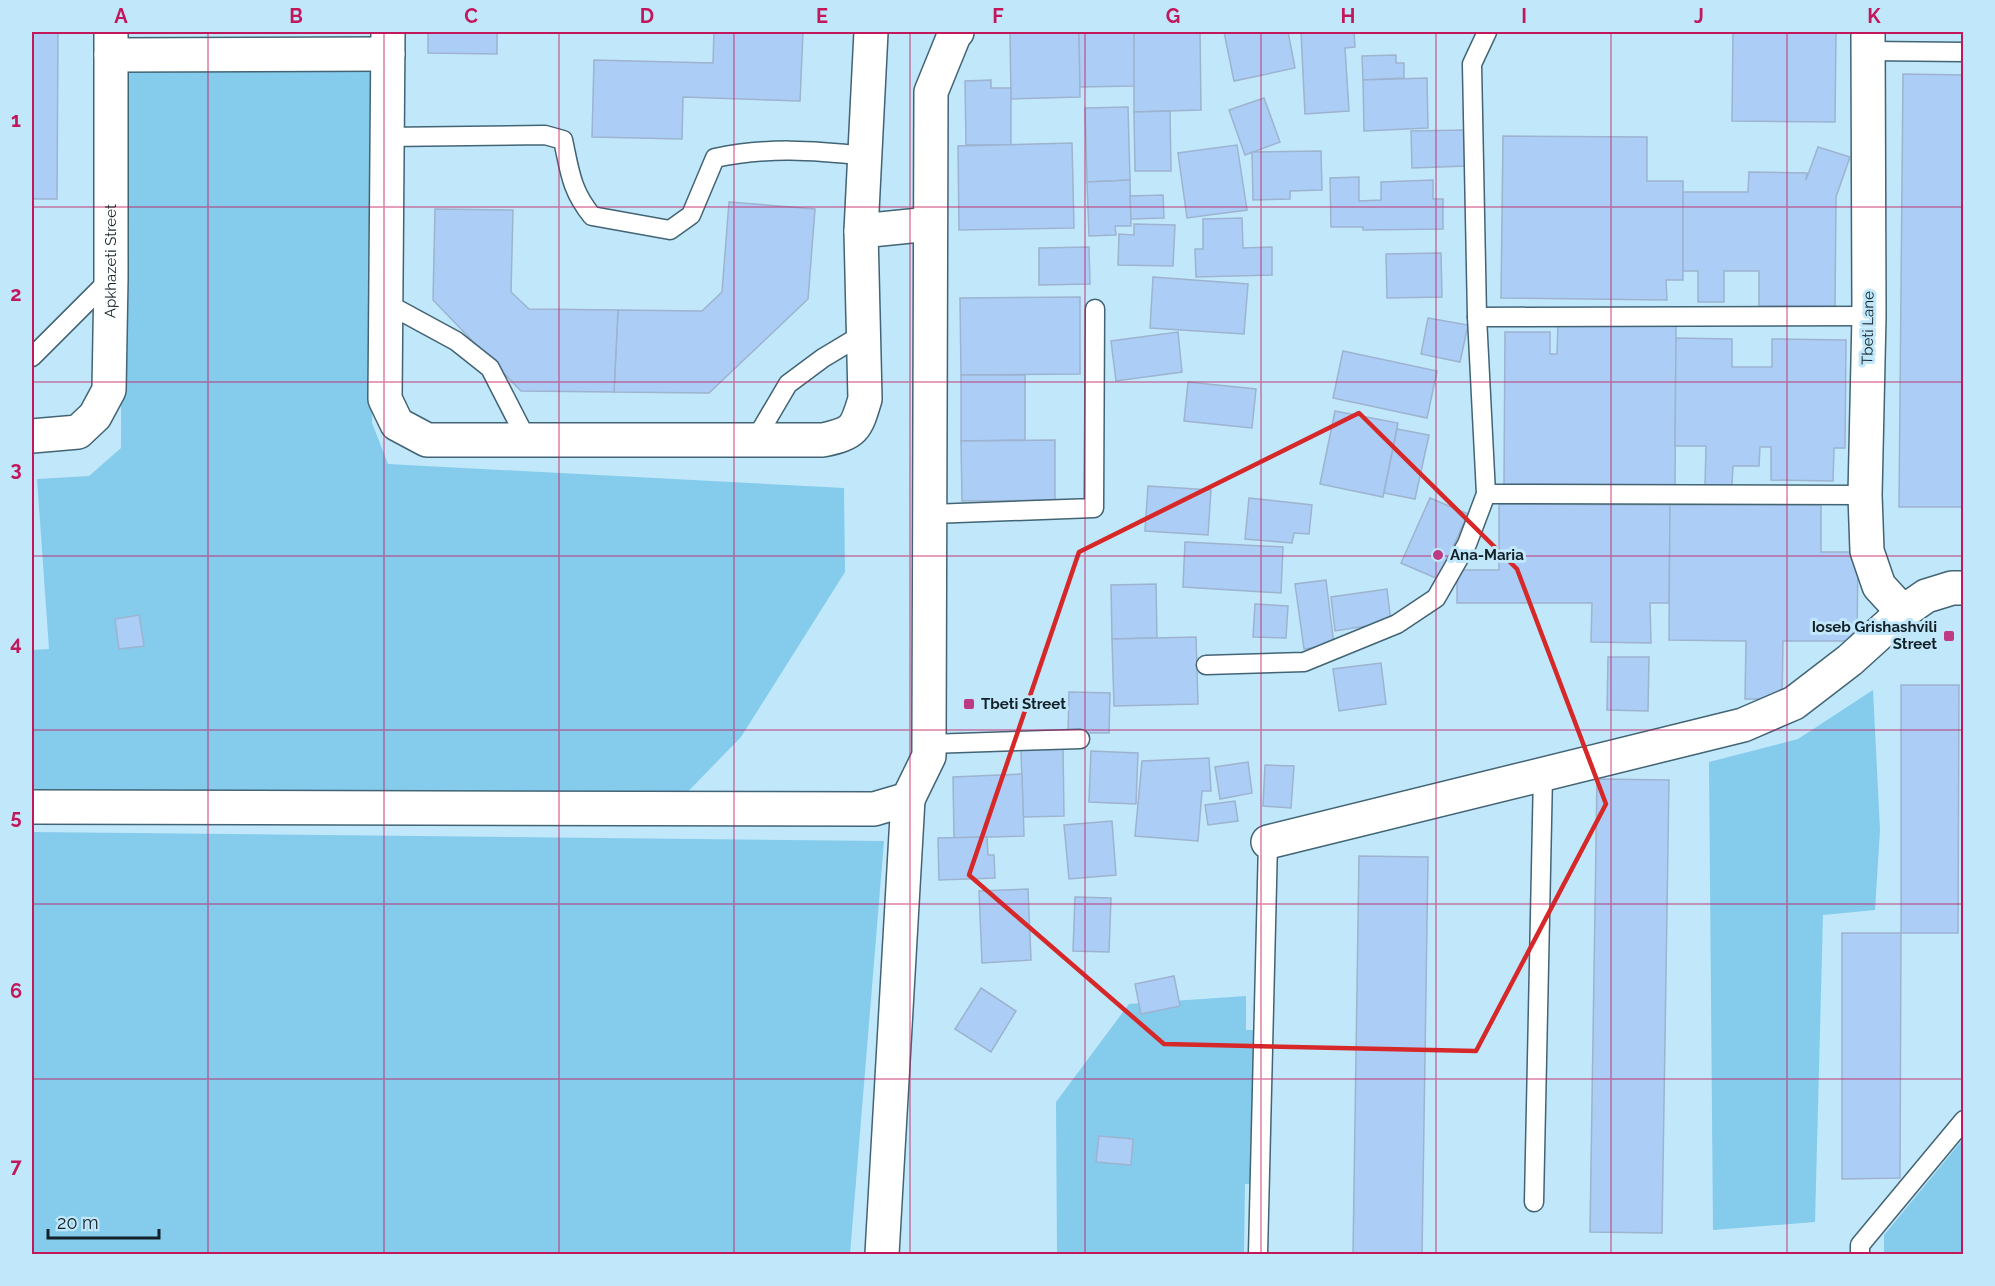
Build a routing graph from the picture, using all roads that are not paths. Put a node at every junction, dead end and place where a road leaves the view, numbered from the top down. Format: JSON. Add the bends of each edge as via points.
{"nodes":[{"id":1,"x":870,"y":32,"type":"edge"},
{"id":2,"x":957,"y":32,"type":"edge"},
{"id":3,"x":1487,"y":32,"type":"edge"},
{"id":4,"x":1868,"y":41,"type":"edge"},
{"id":5,"x":111,"y":43,"type":"edge"},
{"id":6,"x":388,"y":43,"type":"edge"},
{"id":7,"x":1964,"y":52,"type":"edge"},
{"id":8,"x":386,"y":137,"type":"junction"},
{"id":9,"x":865,"y":156,"type":"junction"},
{"id":10,"x":930,"y":224,"type":"junction"},
{"id":11,"x":861,"y":231,"type":"junction"},
{"id":12,"x":111,"y":278,"type":"junction"},
{"id":13,"x":386,"y":303,"type":"junction"},
{"id":14,"x":1095,"y":309,"type":"dead end"},
{"id":15,"x":1869,"y":316,"type":"junction"},
{"id":16,"x":1477,"y":317,"type":"junction"},
{"id":17,"x":863,"y":334,"type":"junction"},
{"id":18,"x":32,"y":357,"type":"edge"},
{"id":19,"x":32,"y":436,"type":"edge"},
{"id":20,"x":527,"y":440,"type":"junction"},
{"id":21,"x":755,"y":440,"type":"junction"},
{"id":22,"x":1486,"y":494,"type":"junction"},
{"id":23,"x":1865,"y":495,"type":"junction"},
{"id":24,"x":932,"y":514,"type":"junction"},
{"id":25,"x":1964,"y":588,"type":"edge"},
{"id":26,"x":1903,"y":612,"type":"junction"},
{"id":27,"x":1206,"y":664,"type":"dead end"},
{"id":28,"x":1080,"y":739,"type":"dead end"},
{"id":29,"x":929,"y":744,"type":"junction"},
{"id":30,"x":1543,"y":774,"type":"junction"},
{"id":31,"x":908,"y":800,"type":"junction"},
{"id":32,"x":35,"y":812,"type":"edge"},
{"id":33,"x":1268,"y":842,"type":"joint"},
{"id":34,"x":1964,"y":1120,"type":"edge"},
{"id":35,"x":1534,"y":1202,"type":"dead end"},
{"id":36,"x":888,"y":1250,"type":"edge"},
{"id":37,"x":1258,"y":1254,"type":"edge"},
{"id":38,"x":1860,"y":1254,"type":"edge"}],
"edges":[{"from":1,"to":9,"type":"street"},
{"from":2,"to":10,"type":"street","via":[[931,92]]},
{"from":3,"to":16,"type":"lane","via":[[1472,64]]},
{"from":4,"to":7,"type":"lane"},
{"from":4,"to":15,"type":"street","name":"Tbeti Lane"},
{"from":5,"to":6,"type":"street"},
{"from":5,"to":12,"type":"street","name":"Apkhazeti Street"},
{"from":6,"to":8,"type":"street"},
{"from":8,"to":9,"type":"lane","via":[[545,135],[563,140],[578,198],[592,216],[670,230],[691,215],[715,158],[743,152],[807,150]]},
{"from":8,"to":13,"type":"street"},
{"from":9,"to":11,"type":"street"},
{"from":10,"to":11,"type":"street"},
{"from":10,"to":24,"type":"street"},
{"from":11,"to":17,"type":"street"},
{"from":12,"to":18,"type":"lane"},
{"from":12,"to":19,"type":"street","name":"Apkhazeti Street","via":[[109,390],[95,416],[78,432]]},
{"from":13,"to":20,"type":"lane","via":[[456,341],[490,368]]},
{"from":13,"to":20,"type":"street","via":[[385,399],[397,424],[428,440]]},
{"from":14,"to":24,"type":"lane","via":[[1094,508]]},
{"from":15,"to":16,"type":"lane"},
{"from":15,"to":23,"type":"street","name":"Tbeti Lane"},
{"from":16,"to":22,"type":"lane"},
{"from":17,"to":21,"type":"lane","via":[[788,384]]},
{"from":17,"to":21,"type":"street","via":[[865,399],[858,423],[843,435],[823,440]]},
{"from":20,"to":21,"type":"street"},
{"from":22,"to":23,"type":"lane"},
{"from":22,"to":27,"type":"lane","via":[[1467,544],[1436,598],[1397,624],[1304,663]]},
{"from":23,"to":26,"type":"street","name":"Tbeti Lane","via":[[1867,551],[1879,586]]},
{"from":24,"to":29,"type":"street"},
{"from":25,"to":26,"type":"street","via":[[1926,596]]},
{"from":26,"to":30,"type":"street","via":[[1794,703],[1743,725]]},
{"from":28,"to":29,"type":"lane"},
{"from":29,"to":31,"type":"street","via":[[929,756]]},
{"from":30,"to":33,"type":"street"},
{"from":30,"to":35,"type":"lane"},
{"from":31,"to":32,"type":"street","via":[[874,809]]},
{"from":31,"to":36,"type":"street"},
{"from":33,"to":37,"type":"lane"},
{"from":34,"to":38,"type":"lane","via":[[1860,1245]]}]}
